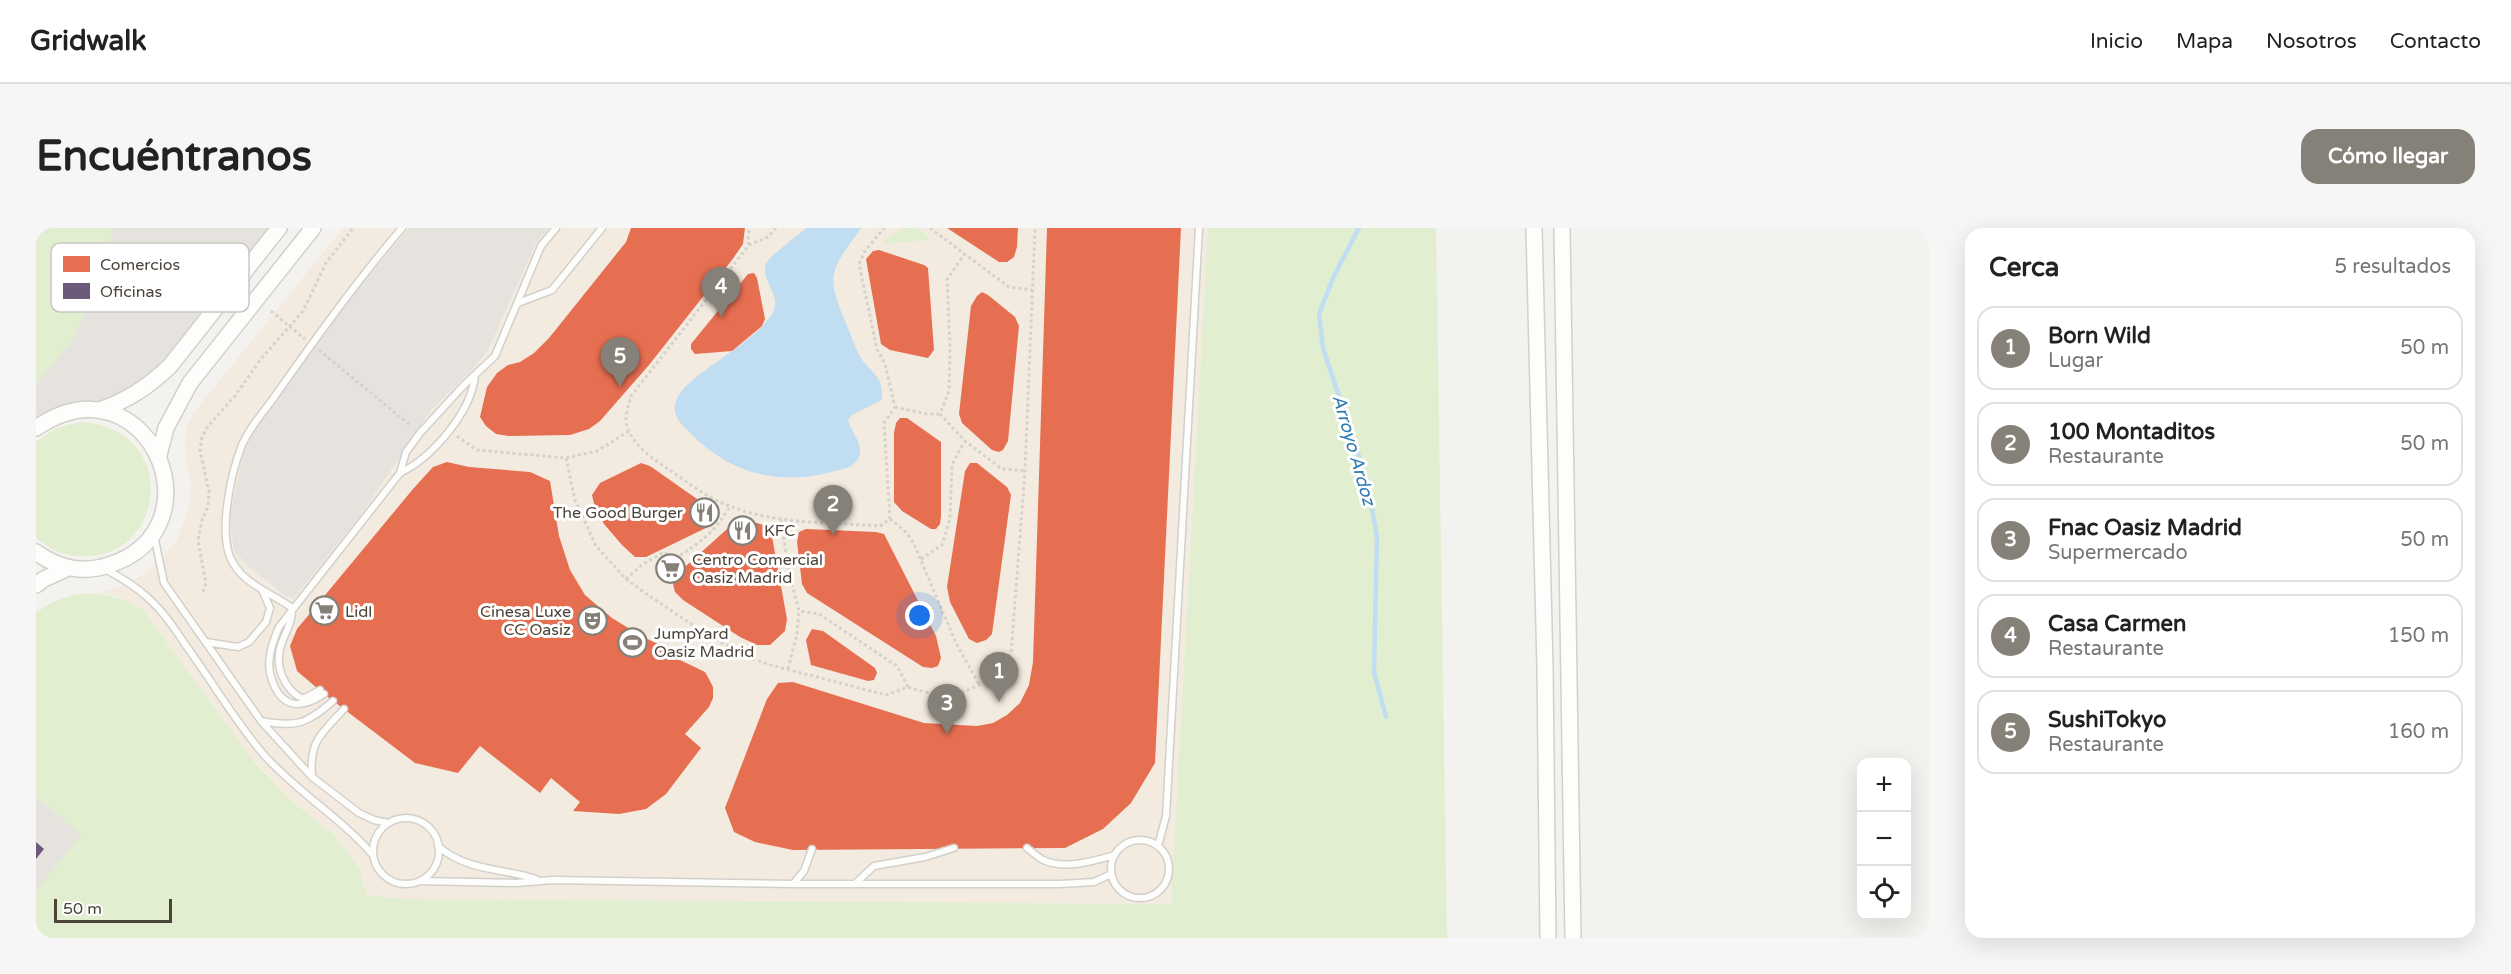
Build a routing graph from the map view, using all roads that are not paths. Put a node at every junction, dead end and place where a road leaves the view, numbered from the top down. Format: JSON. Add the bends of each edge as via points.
{"nodes":[{"id":1,"x":279,"y":228,"type":"edge"},
{"id":2,"x":313,"y":228,"type":"edge"},
{"id":3,"x":402,"y":228,"type":"edge"},
{"id":4,"x":556,"y":228,"type":"edge"},
{"id":5,"x":602,"y":228,"type":"edge"},
{"id":6,"x":1199,"y":228,"type":"edge"},
{"id":7,"x":1534,"y":228,"type":"edge"},
{"id":8,"x":1562,"y":228,"type":"edge"},
{"id":9,"x":249,"y":266,"type":"edge"},
{"id":10,"x":518,"y":303,"type":"junction"},
{"id":11,"x":249,"y":308,"type":"edge"},
{"id":12,"x":213,"y":312,"type":"edge"},
{"id":13,"x":246,"y":312,"type":"edge"},
{"id":14,"x":475,"y":376,"type":"junction"},
{"id":15,"x":100,"y":410,"type":"junction"},
{"id":16,"x":36,"y":428,"type":"edge"},
{"id":17,"x":159,"y":455,"type":"junction"},
{"id":18,"x":400,"y":473,"type":"junction"},
{"id":19,"x":153,"y":532,"type":"junction"},
{"id":20,"x":36,"y":552,"type":"edge"},
{"id":21,"x":102,"y":567,"type":"junction"},
{"id":22,"x":68,"y":568,"type":"junction"},
{"id":23,"x":36,"y":585,"type":"edge"},
{"id":24,"x":263,"y":592,"type":"junction"},
{"id":25,"x":292,"y":608,"type":"junction"},
{"id":26,"x":206,"y":642,"type":"junction"},
{"id":27,"x":333,"y":701,"type":"dead end"},
{"id":28,"x":344,"y":709,"type":"dead end"},
{"id":29,"x":261,"y":721,"type":"junction"},
{"id":30,"x":312,"y":777,"type":"junction"},
{"id":31,"x":388,"y":823,"type":"junction"},
{"id":32,"x":438,"y":846,"type":"junction"},
{"id":33,"x":1158,"y":846,"type":"junction"},
{"id":34,"x":954,"y":848,"type":"dead end"},
{"id":35,"x":1027,"y":848,"type":"dead end"},
{"id":36,"x":812,"y":849,"type":"dead end"},
{"id":37,"x":372,"y":854,"type":"junction"},
{"id":38,"x":1115,"y":855,"type":"junction"},
{"id":39,"x":1111,"y":874,"type":"junction"},
{"id":40,"x":540,"y":880,"type":"junction"},
{"id":41,"x":420,"y":881,"type":"junction"},
{"id":42,"x":856,"y":883,"type":"junction"},
{"id":43,"x":793,"y":884,"type":"junction"},
{"id":44,"x":1548,"y":938,"type":"edge"},
{"id":45,"x":1573,"y":938,"type":"edge"}],
"edges":[{"from":1,"to":9,"type":"street"},
{"from":2,"to":11,"type":"street"},
{"from":3,"to":24,"type":"lane","via":[[311,344],[242,444],[225,534],[230,556],[240,573]]},
{"from":4,"to":10,"type":"lane","via":[[541,246]]},
{"from":5,"to":10,"type":"lane","via":[[552,290]]},
{"from":6,"to":33,"type":"lane","via":[[1166,816]]},
{"from":7,"to":44,"type":"street"},
{"from":8,"to":45,"type":"street"},
{"from":10,"to":14,"type":"lane","via":[[495,356]]},
{"from":12,"to":15,"type":"street","via":[[150,385],[125,401]]},
{"from":13,"to":17,"type":"street","via":[[190,382],[166,428]]},
{"from":14,"to":18,"type":"lane","via":[[420,433],[406,452]]},
{"from":14,"to":18,"type":"lane","via":[[470,398],[448,430],[426,457]]},
{"from":15,"to":16,"type":"street","via":[[75,410],[52,417]]},
{"from":15,"to":17,"type":"street","via":[[124,418],[145,434]]},
{"from":17,"to":19,"type":"street","via":[[167,484],[163,514]]},
{"from":18,"to":25,"type":"lane"},
{"from":19,"to":21,"type":"street","via":[[126,560]]},
{"from":19,"to":26,"type":"lane","via":[[164,583]]},
{"from":20,"to":22,"type":"street"},
{"from":21,"to":22,"type":"street"},
{"from":21,"to":37,"type":"lane","via":[[148,597],[266,757]]},
{"from":22,"to":23,"type":"street"},
{"from":24,"to":25,"type":"lane"},
{"from":24,"to":26,"type":"lane","via":[[270,608],[266,622],[249,642],[238,647]]},
{"from":25,"to":25,"type":"lane","via":[[292,622],[281,646],[283,678],[295,695],[303,699],[322,692],[310,704],[296,706],[285,700],[270,672],[272,643]]},
{"from":26,"to":29,"type":"lane"},
{"from":27,"to":29,"type":"lane","via":[[298,725]]},
{"from":28,"to":30,"type":"lane","via":[[314,744],[310,759]]},
{"from":29,"to":30,"type":"lane"},
{"from":30,"to":31,"type":"lane","via":[[359,813]]},
{"from":31,"to":32,"type":"lane","via":[[415,819],[430,829]]},
{"from":31,"to":37,"type":"lane","via":[[379,831]]},
{"from":32,"to":40,"type":"lane","via":[[466,864]]},
{"from":32,"to":41,"type":"lane","via":[[435,867]]},
{"from":33,"to":38,"type":"lane","via":[[1149,841],[1130,842]]},
{"from":33,"to":39,"type":"lane","via":[[1165,853],[1169,871],[1155,894],[1137,898],[1128,895],[1120,890]]},
{"from":34,"to":42,"type":"lane","via":[[874,866]]},
{"from":35,"to":38,"type":"lane","via":[[1044,860],[1066,864]]},
{"from":36,"to":43,"type":"lane","via":[[804,872]]},
{"from":37,"to":41,"type":"lane","via":[[389,880],[399,884]]},
{"from":38,"to":39,"type":"lane"},
{"from":39,"to":42,"type":"lane","via":[[1094,882],[1060,884]]},
{"from":40,"to":41,"type":"lane","via":[[516,884]]},
{"from":40,"to":43,"type":"lane"},
{"from":42,"to":43,"type":"lane"}]}
